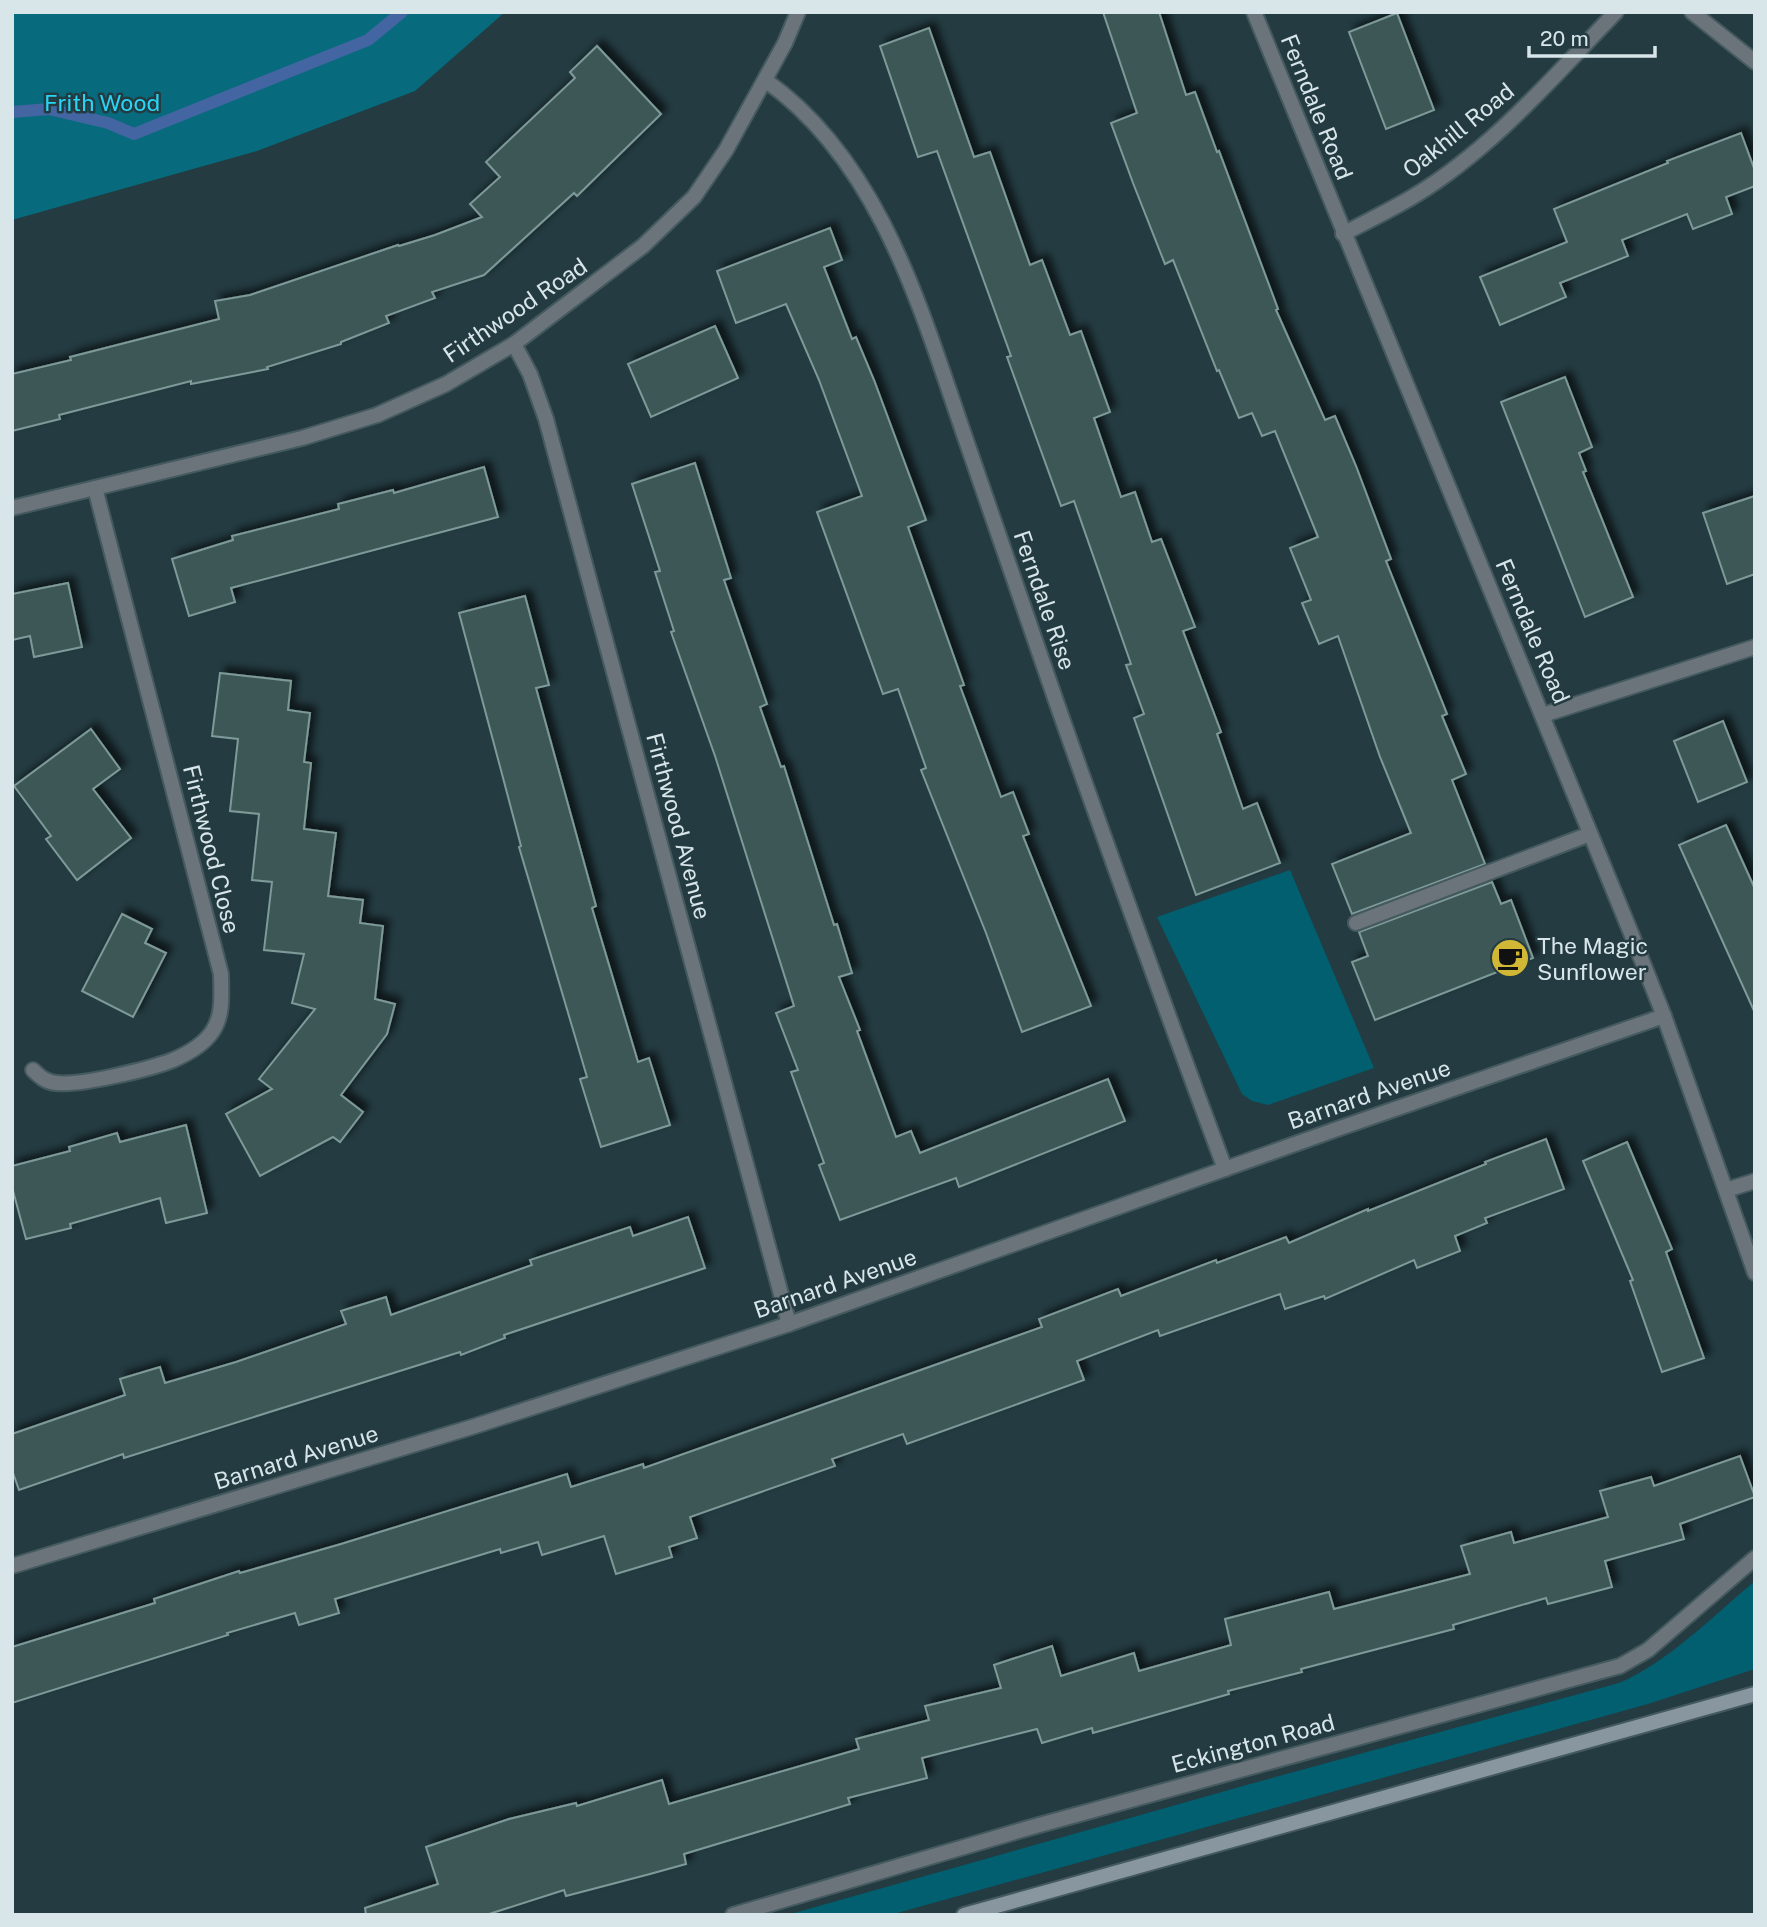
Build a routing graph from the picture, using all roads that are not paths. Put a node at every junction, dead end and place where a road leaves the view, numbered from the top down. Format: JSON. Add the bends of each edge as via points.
{"nodes":[{"id":1,"x":798,"y":12,"type":"edge"},
{"id":2,"x":1254,"y":12,"type":"edge"},
{"id":3,"x":1616,"y":12,"type":"edge"},
{"id":4,"x":1692,"y":12,"type":"edge"},
{"id":5,"x":1755,"y":62,"type":"edge"},
{"id":6,"x":765,"y":80,"type":"junction"},
{"id":7,"x":1343,"y":234,"type":"junction"},
{"id":8,"x":514,"y":344,"type":"junction"},
{"id":9,"x":95,"y":488,"type":"junction"},
{"id":10,"x":12,"y":508,"type":"edge"},
{"id":11,"x":1755,"y":647,"type":"edge"},
{"id":12,"x":1543,"y":715,"type":"junction"},
{"id":13,"x":1590,"y":834,"type":"junction"},
{"id":14,"x":1356,"y":923,"type":"dead end"},
{"id":15,"x":1664,"y":1016,"type":"junction"},
{"id":16,"x":33,"y":1070,"type":"dead end"},
{"id":17,"x":1226,"y":1169,"type":"junction"},
{"id":18,"x":1755,"y":1181,"type":"edge"},
{"id":19,"x":1726,"y":1190,"type":"junction"},
{"id":20,"x":1755,"y":1273,"type":"edge"},
{"id":21,"x":789,"y":1324,"type":"junction"},
{"id":22,"x":1755,"y":1558,"type":"edge"},
{"id":23,"x":12,"y":1566,"type":"edge"},
{"id":24,"x":1755,"y":1694,"type":"edge"},
{"id":25,"x":733,"y":1915,"type":"edge"},
{"id":26,"x":964,"y":1915,"type":"edge"}],
"edges":[{"from":1,"to":6,"type":"street","name":"Firthwood Road"},
{"from":2,"to":7,"type":"street","name":"Ferndale Road"},
{"from":3,"to":7,"type":"street","name":"Oakhill Road","via":[[1522,110],[1472,154],[1415,195]]},
{"from":4,"to":5,"type":"street"},
{"from":6,"to":8,"type":"street","name":"Firthwood Road","via":[[694,197],[643,246]]},
{"from":6,"to":17,"type":"street","name":"Ferndale Rise","via":[[793,99],[836,147],[866,194],[918,302],[1129,911]]},
{"from":7,"to":12,"type":"street","name":"Ferndale Road"},
{"from":8,"to":9,"type":"street","name":"Firthwood Road","via":[[446,384],[377,415]]},
{"from":8,"to":21,"type":"street","name":"Firthwood Avenue","via":[[546,419]]},
{"from":9,"to":10,"type":"street","name":"Firthwood Road"},
{"from":9,"to":16,"type":"street","name":"Firthwood Close","via":[[221,974],[222,1006],[213,1031],[197,1047],[172,1060],[75,1083],[54,1083]]},
{"from":11,"to":12,"type":"street"},
{"from":12,"to":13,"type":"street","name":"Ferndale Road"},
{"from":13,"to":14,"type":"street"},
{"from":13,"to":15,"type":"street","name":"Ferndale Road"},
{"from":15,"to":17,"type":"street","name":"Barnard Avenue"},
{"from":15,"to":19,"type":"street","name":"Ferndale Road"},
{"from":17,"to":21,"type":"street","name":"Barnard Avenue"},
{"from":18,"to":19,"type":"street"},
{"from":19,"to":20,"type":"street","name":"Ferndale Road"},
{"from":21,"to":23,"type":"street","name":"Barnard Avenue","via":[[472,1427]]},
{"from":22,"to":25,"type":"street","name":"Eckington Road","via":[[1648,1650],[1620,1666],[1032,1827]]},
{"from":24,"to":26,"type":"main road"}]}
